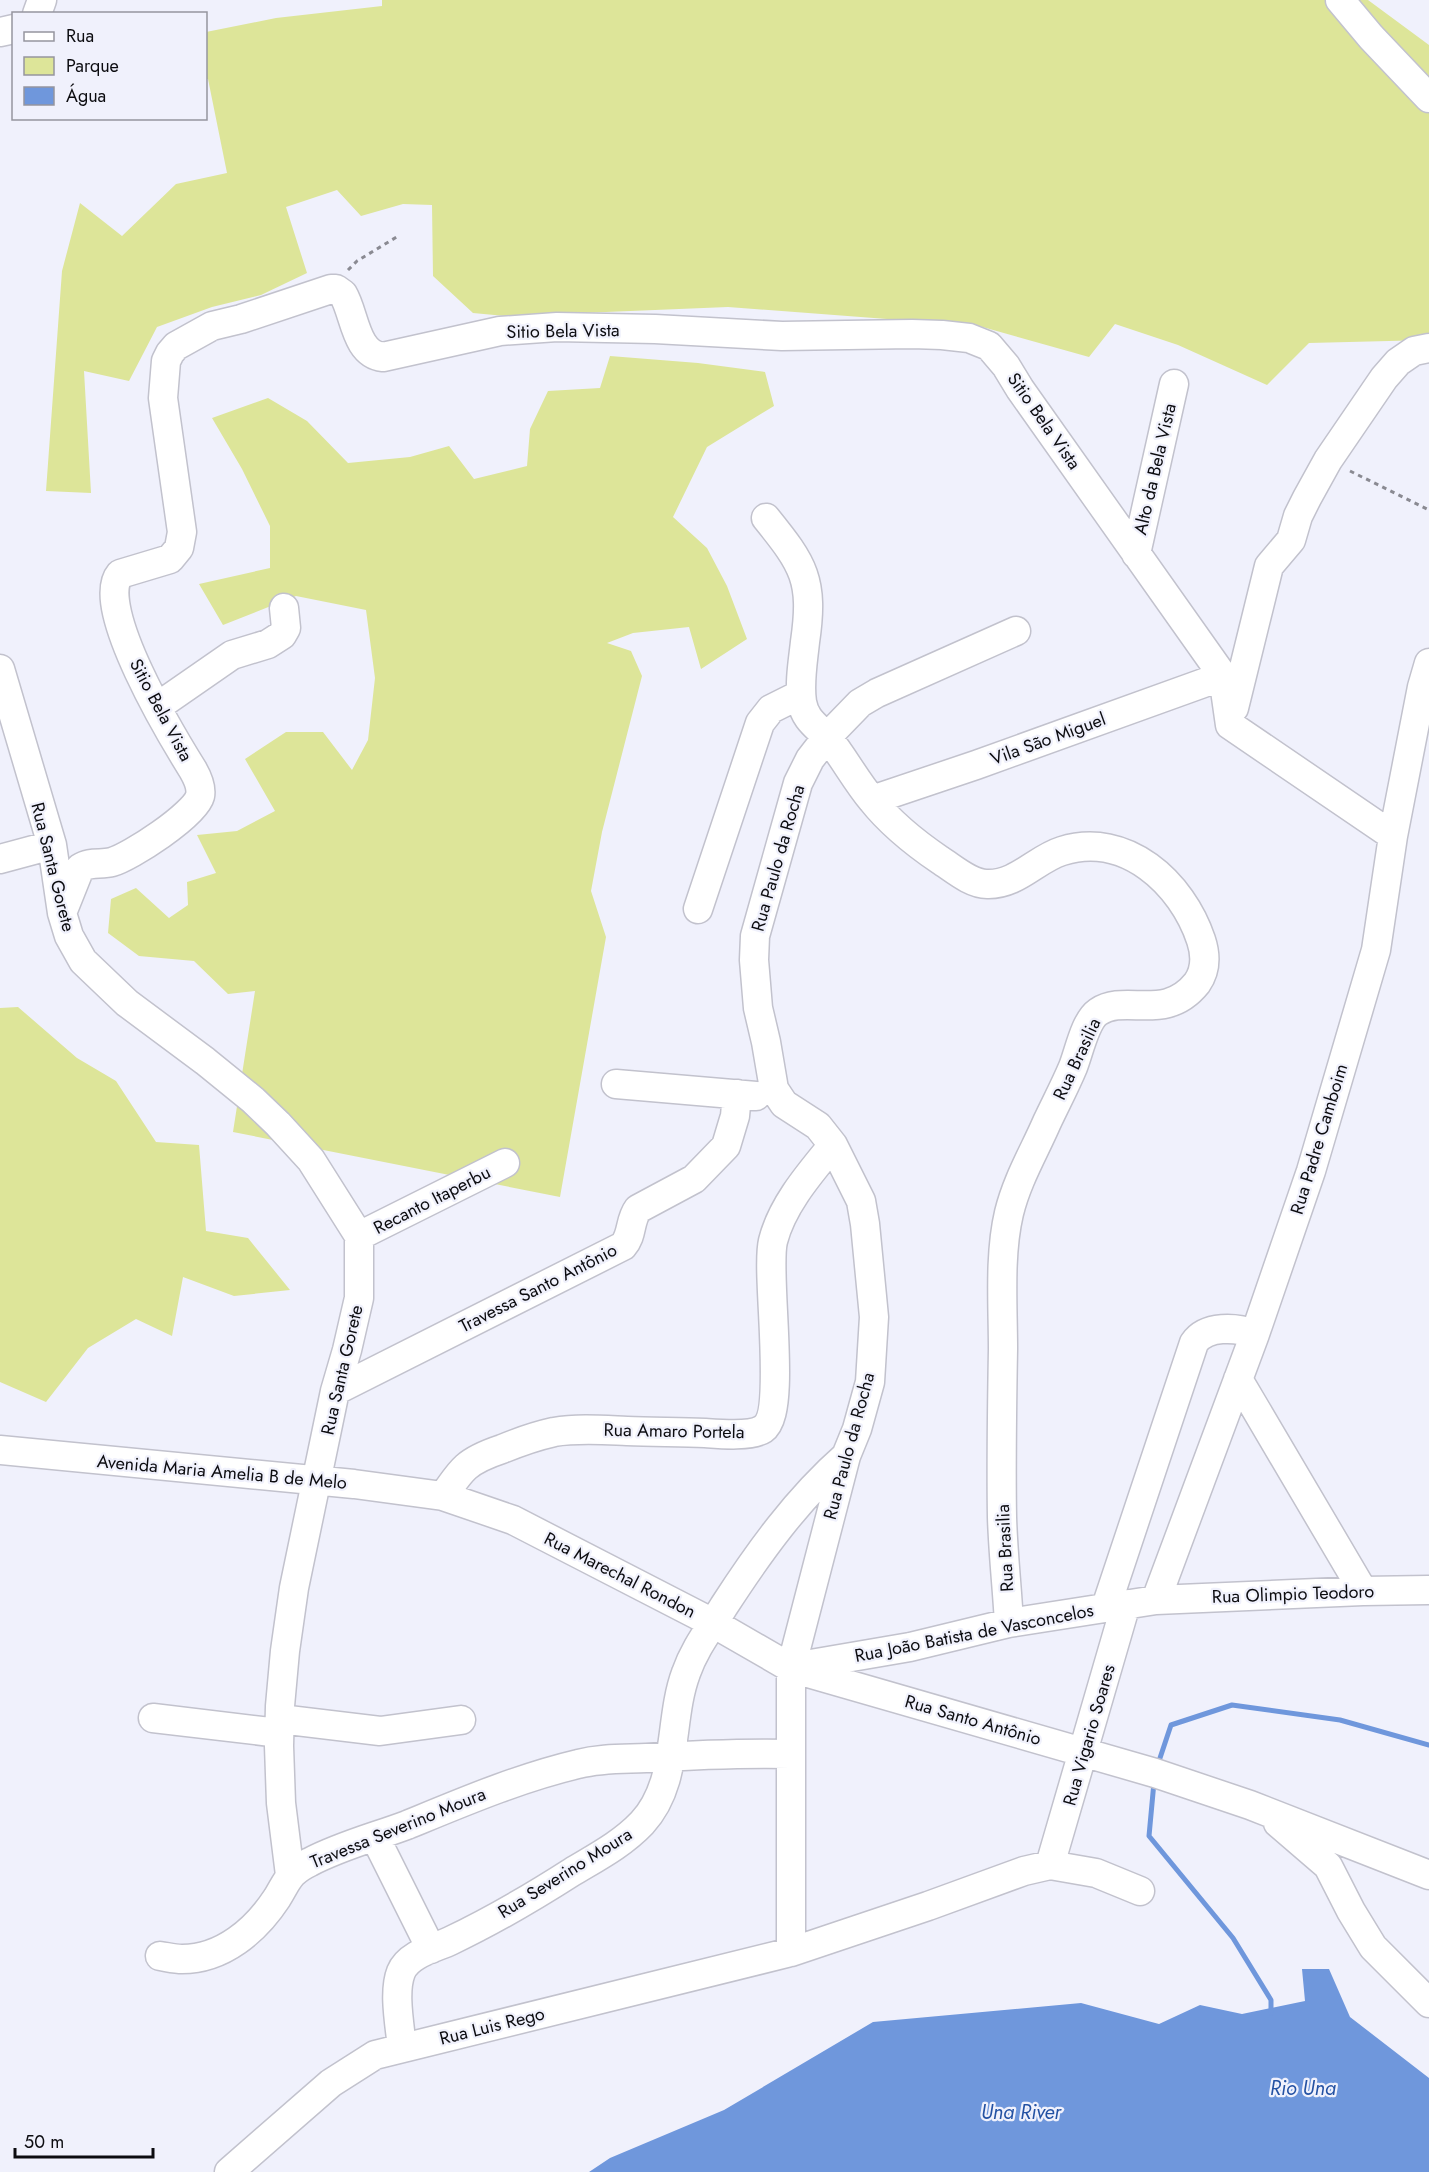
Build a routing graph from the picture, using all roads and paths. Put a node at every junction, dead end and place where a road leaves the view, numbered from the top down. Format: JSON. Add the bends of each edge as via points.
{"nodes":[{"id":1,"x":1340,"y":0,"type":"edge"},
{"id":2,"x":1429,"y":98,"type":"edge"},
{"id":3,"x":400,"y":235,"type":"dead end"},
{"id":4,"x":331,"y":289,"type":"junction"},
{"id":5,"x":1429,"y":348,"type":"edge"},
{"id":6,"x":1174,"y":384,"type":"dead end"},
{"id":7,"x":1328,"y":460,"type":"junction"},
{"id":8,"x":1429,"y":510,"type":"edge"},
{"id":9,"x":766,"y":518,"type":"dead end"},
{"id":10,"x":1136,"y":554,"type":"junction"},
{"id":11,"x":284,"y":608,"type":"dead end"},
{"id":12,"x":1016,"y":631,"type":"dead end"},
{"id":13,"x":1429,"y":663,"type":"edge"},
{"id":14,"x":0,"y":669,"type":"edge"},
{"id":15,"x":1223,"y":676,"type":"junction"},
{"id":16,"x":801,"y":694,"type":"junction"},
{"id":17,"x":157,"y":707,"type":"junction"},
{"id":18,"x":1230,"y":725,"type":"junction"},
{"id":19,"x":827,"y":737,"type":"junction"},
{"id":20,"x":872,"y":800,"type":"junction"},
{"id":21,"x":1393,"y":836,"type":"junction"},
{"id":22,"x":52,"y":845,"type":"junction"},
{"id":23,"x":0,"y":858,"type":"edge"},
{"id":24,"x":698,"y":909,"type":"dead end"},
{"id":25,"x":62,"y":913,"type":"junction"},
{"id":26,"x":616,"y":1084,"type":"dead end"},
{"id":27,"x":737,"y":1094,"type":"junction"},
{"id":28,"x":779,"y":1097,"type":"junction"},
{"id":29,"x":833,"y":1145,"type":"junction"},
{"id":30,"x":505,"y":1163,"type":"dead end"},
{"id":31,"x":359,"y":1236,"type":"junction"},
{"id":32,"x":1254,"y":1334,"type":"junction"},
{"id":33,"x":1238,"y":1379,"type":"junction"},
{"id":34,"x":335,"y":1391,"type":"junction"},
{"id":35,"x":0,"y":1450,"type":"edge"},
{"id":36,"x":846,"y":1456,"type":"junction"},
{"id":37,"x":317,"y":1481,"type":"junction"},
{"id":38,"x":443,"y":1496,"type":"junction"},
{"id":39,"x":1429,"y":1590,"type":"edge"},
{"id":40,"x":1363,"y":1591,"type":"junction"},
{"id":41,"x":1156,"y":1600,"type":"junction"},
{"id":42,"x":1116,"y":1606,"type":"junction"},
{"id":43,"x":713,"y":1623,"type":"junction"},
{"id":44,"x":1009,"y":1623,"type":"junction"},
{"id":45,"x":791,"y":1668,"type":"junction"},
{"id":46,"x":153,"y":1719,"type":"dead end"},
{"id":47,"x":461,"y":1720,"type":"dead end"},
{"id":48,"x":280,"y":1726,"type":"junction"},
{"id":49,"x":1084,"y":1752,"type":"junction"},
{"id":50,"x":791,"y":1754,"type":"junction"},
{"id":51,"x":671,"y":1756,"type":"junction"},
{"id":52,"x":1257,"y":1808,"type":"junction"},
{"id":53,"x":375,"y":1837,"type":"junction"},
{"id":54,"x":1050,"y":1865,"type":"junction"},
{"id":55,"x":290,"y":1875,"type":"junction"},
{"id":56,"x":1429,"y":1875,"type":"edge"},
{"id":57,"x":1140,"y":1891,"type":"dead end"},
{"id":58,"x":431,"y":1949,"type":"junction"},
{"id":59,"x":791,"y":1952,"type":"junction"},
{"id":60,"x":160,"y":1956,"type":"dead end"},
{"id":61,"x":1429,"y":2003,"type":"edge"},
{"id":62,"x":402,"y":2048,"type":"junction"},
{"id":63,"x":242,"y":2168,"type":"edge"}],
"edges":[{"from":1,"to":2,"type":"street"},
{"from":3,"to":4,"type":"path","via":[[357,261]]},
{"from":4,"to":10,"type":"street","name":"Sitio Bela Vista","via":[[343,294],[364,347],[383,357],[500,332],[557,327],[782,336],[912,334],[978,340],[990,346],[1006,366]]},
{"from":4,"to":17,"type":"street","name":"Sitio Bela Vista","via":[[212,326],[176,346],[166,361],[164,398],[182,532],[179,548],[170,560],[120,574],[114,589],[134,663]]},
{"from":5,"to":7,"type":"street","via":[[1414,351],[1398,362]]},
{"from":6,"to":10,"type":"street","name":"Alto da Bela Vista"},
{"from":7,"to":8,"type":"path"},
{"from":7,"to":18,"type":"street","via":[[1298,516],[1291,540],[1269,566]]},
{"from":9,"to":16,"type":"street","via":[[797,557],[808,592]]},
{"from":10,"to":15,"type":"street","name":"Sitio Bela Vista"},
{"from":11,"to":17,"type":"street","via":[[286,628],[282,635],[268,644],[231,655]]},
{"from":12,"to":19,"type":"street","name":"Rua Paulo da Rocha","via":[[877,693],[860,703]]},
{"from":13,"to":21,"type":"street","name":"Rua Padre Camboim"},
{"from":14,"to":22,"type":"street","name":"Rua Santa Gorete"},
{"from":15,"to":18,"type":"street","name":"Sitio Bela Vista"},
{"from":15,"to":20,"type":"street","name":"Vila São Miguel"},
{"from":16,"to":19,"type":"street","via":[[809,720]]},
{"from":16,"to":24,"type":"street","via":[[771,709],[760,723]]},
{"from":17,"to":25,"type":"street","name":"Sitio Bela Vista","via":[[198,780],[200,796],[179,822],[125,856],[80,868]]},
{"from":18,"to":21,"type":"street"},
{"from":19,"to":20,"type":"street"},
{"from":19,"to":28,"type":"street","name":"Rua Paulo da Rocha","via":[[798,783],[755,936],[758,1008],[774,1089]]},
{"from":20,"to":44,"type":"street","name":"Rua Brasilia","via":[[908,837],[981,884],[1015,878],[1063,850],[1104,847],[1134,856],[1155,870],[1187,912],[1201,941],[1205,965],[1198,981],[1170,1003],[1116,1007],[1096,1014],[1016,1188],[1006,1228],[1003,1308],[1002,1519]]},
{"from":21,"to":32,"type":"street","name":"Rua Padre Camboim","via":[[1376,950],[1311,1171]]},
{"from":22,"to":23,"type":"street"},
{"from":22,"to":25,"type":"street","name":"Rua Santa Gorete"},
{"from":25,"to":31,"type":"street","name":"Rua Santa Gorete","via":[[83,961],[127,1002],[278,1124],[311,1160]]},
{"from":26,"to":27,"type":"street"},
{"from":27,"to":28,"type":"street"},
{"from":27,"to":34,"type":"street","name":"Travessa Santo Antônio","via":[[726,1146],[694,1179],[638,1209],[623,1246]]},
{"from":28,"to":29,"type":"street","name":"Rua Paulo da Rocha","via":[[818,1126]]},
{"from":29,"to":36,"type":"street","name":"Rua Paulo da Rocha","via":[[861,1200],[874,1317],[870,1382]]},
{"from":29,"to":38,"type":"street","name":"Rua Amaro Portela","via":[[792,1200],[773,1243],[770,1267],[774,1397],[772,1414],[764,1429],[726,1434],[556,1432],[529,1438],[473,1462]]},
{"from":30,"to":31,"type":"street","name":"Recanto Itaperbu"},
{"from":31,"to":34,"type":"street","name":"Rua Santa Gorete","via":[[359,1298]]},
{"from":32,"to":33,"type":"street","name":"Rua Padre Camboim"},
{"from":32,"to":42,"type":"street","name":"Rua Vigario Soares","via":[[1216,1330],[1204,1333],[1194,1343]]},
{"from":33,"to":40,"type":"street"},
{"from":33,"to":41,"type":"street","name":"Rua Padre Camboim"},
{"from":34,"to":37,"type":"street","name":"Rua Santa Gorete"},
{"from":35,"to":37,"type":"street","name":"Avenida Maria Amelia B de Melo"},
{"from":36,"to":43,"type":"street","name":"Rua Severino Moura","via":[[822,1477],[780,1526]]},
{"from":36,"to":45,"type":"street","name":"Rua Paulo da Rocha"},
{"from":37,"to":38,"type":"street","name":"Avenida Maria Amelia B de Melo"},
{"from":37,"to":48,"type":"street","name":"Rua Santa Gorete","via":[[294,1588]]},
{"from":38,"to":43,"type":"street","name":"Rua Marechal Rondon","via":[[513,1520]]},
{"from":39,"to":40,"type":"street","name":"Rua Olimpio Teodoro"},
{"from":40,"to":41,"type":"street","name":"Rua Olimpio Teodoro"},
{"from":41,"to":42,"type":"street","name":"Rua João Batista de Vasconcelos"},
{"from":42,"to":44,"type":"street","name":"Rua João Batista de Vasconcelos"},
{"from":42,"to":49,"type":"street","name":"Rua Vigario Soares"},
{"from":43,"to":45,"type":"street","name":"Rua Marechal Rondon"},
{"from":43,"to":51,"type":"street","name":"Rua Severino Moura","via":[[684,1676]]},
{"from":44,"to":45,"type":"street","name":"Rua João Batista de Vasconcelos","via":[[910,1647]]},
{"from":45,"to":49,"type":"street","name":"Rua Santo Antônio"},
{"from":45,"to":50,"type":"street","name":"Rua Paulo da Rocha"},
{"from":46,"to":48,"type":"street"},
{"from":47,"to":48,"type":"street","via":[[380,1731]]},
{"from":48,"to":55,"type":"street","name":"Rua Santa Gorete","via":[[281,1803]]},
{"from":49,"to":52,"type":"street","name":"Rua Santo Antônio"},
{"from":49,"to":54,"type":"street","name":"Rua Vigario Soares"},
{"from":50,"to":51,"type":"street","name":"Travessa Severino Moura"},
{"from":50,"to":59,"type":"street","name":"Rua Paulo da Rocha"},
{"from":51,"to":53,"type":"street","name":"Travessa Severino Moura","via":[[611,1758],[578,1764],[502,1786]]},
{"from":51,"to":58,"type":"street","name":"Rua Severino Moura","via":[[655,1804],[633,1833],[545,1889]]},
{"from":52,"to":56,"type":"street","name":"Rua Santo Antônio"},
{"from":52,"to":61,"type":"street","via":[[1328,1866],[1373,1947]]},
{"from":53,"to":55,"type":"street","name":"Travessa Severino Moura","via":[[330,1853]]},
{"from":53,"to":58,"type":"street"},
{"from":54,"to":57,"type":"street","via":[[1096,1873]]},
{"from":54,"to":59,"type":"street","name":"Rua Luis Rego"},
{"from":55,"to":60,"type":"street","name":"Travessa Severino Moura","via":[[259,1922],[220,1952],[183,1959]]},
{"from":58,"to":62,"type":"street","name":"Rua Severino Moura","via":[[413,1958],[402,1970],[398,2006]]},
{"from":59,"to":62,"type":"street","name":"Rua Luis Rego"},
{"from":62,"to":63,"type":"street","name":"Rua Luis Rego","via":[[375,2055],[331,2083],[293,2115]]}]}
